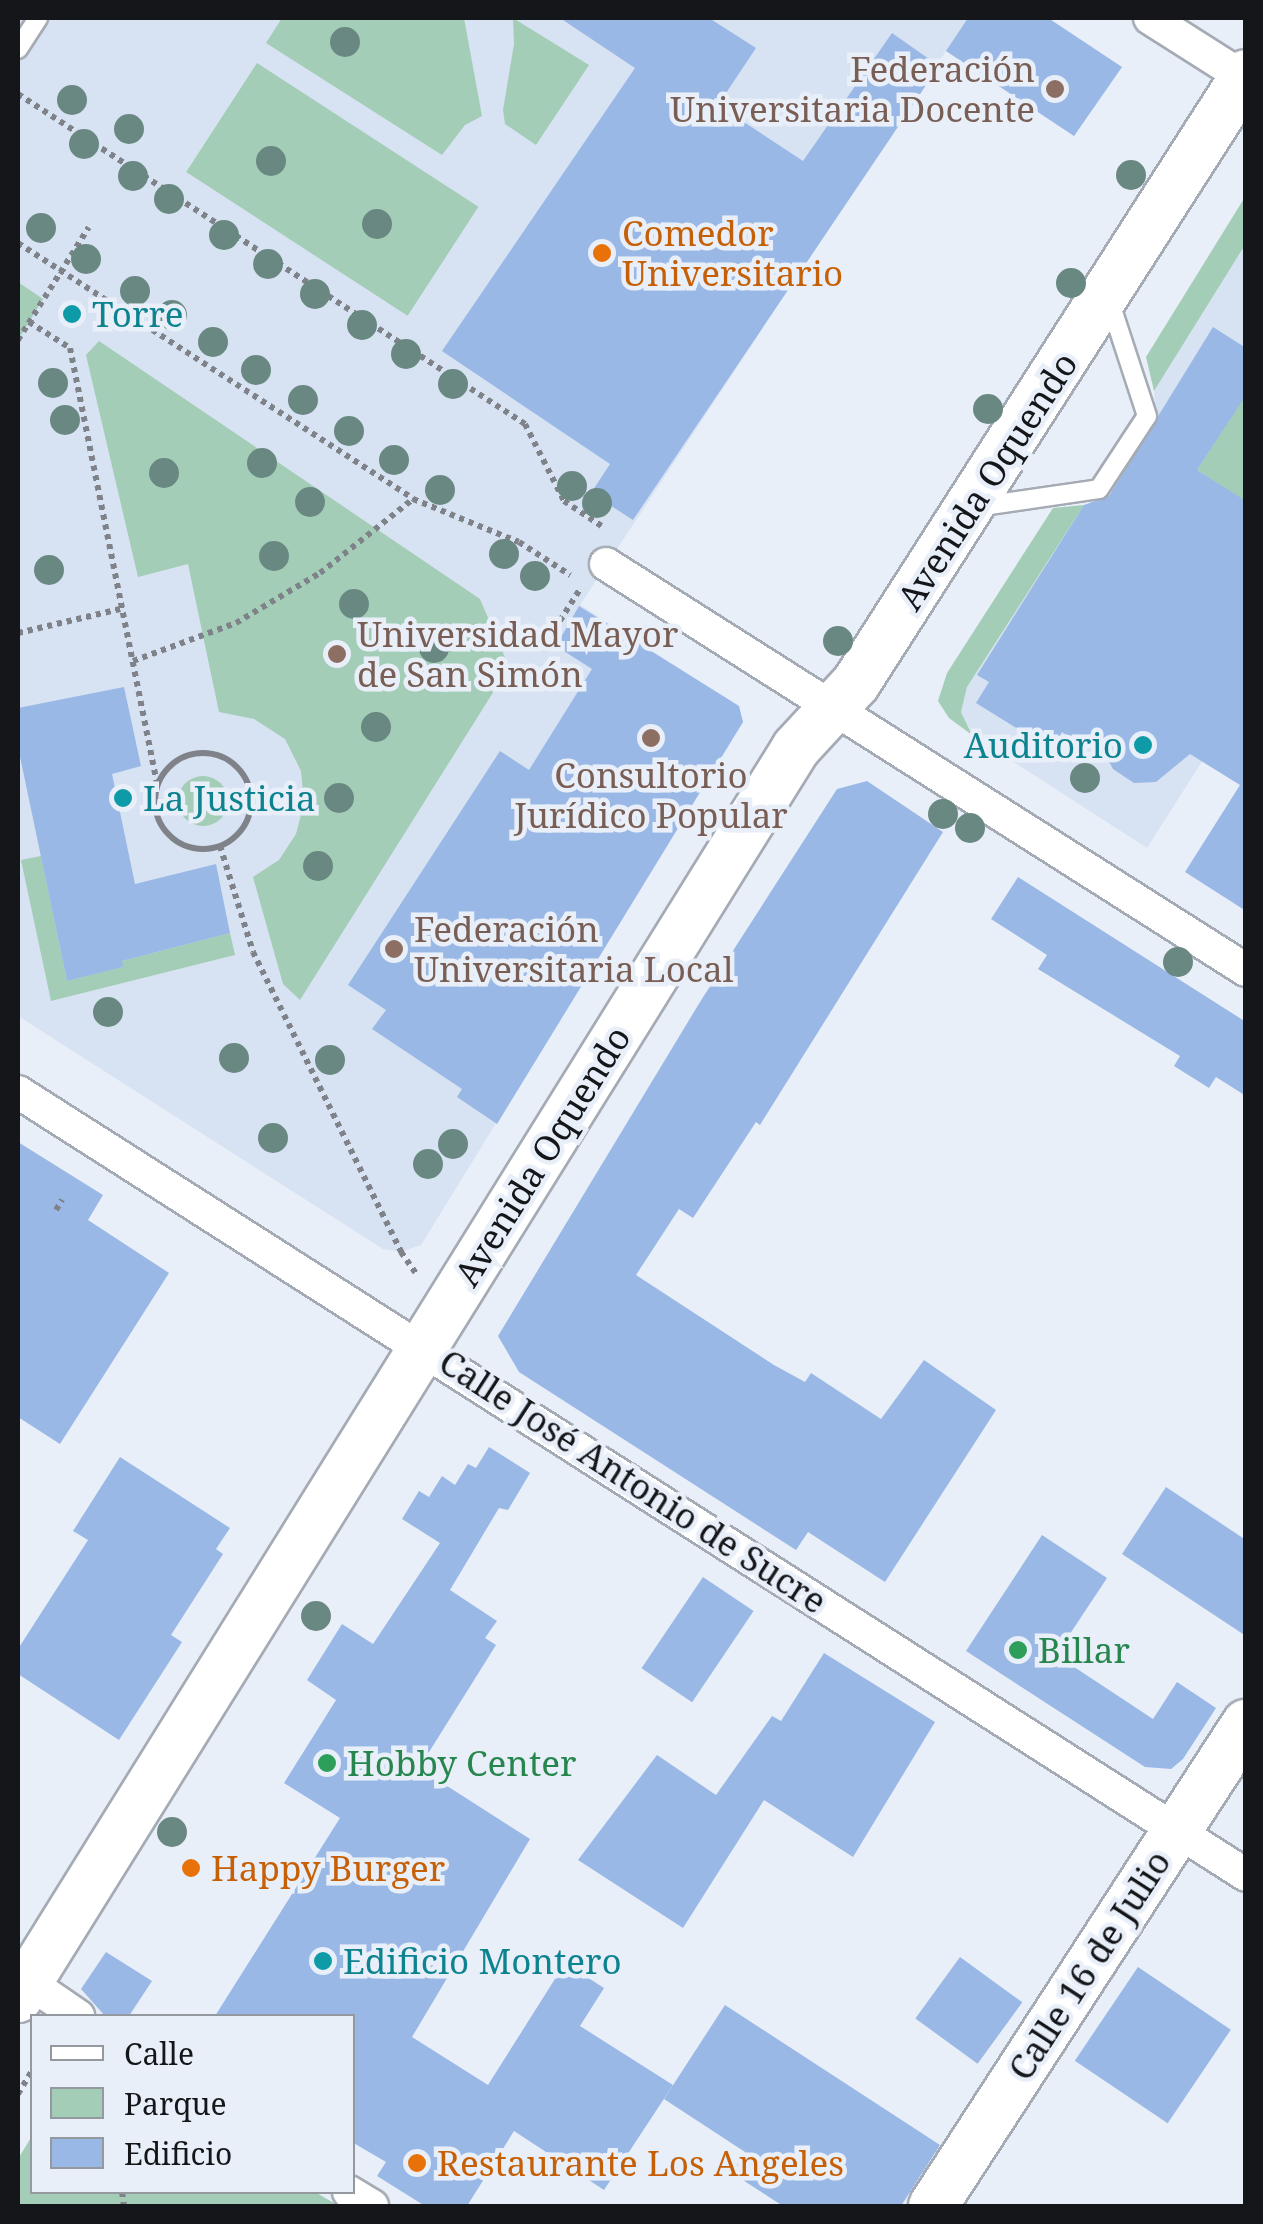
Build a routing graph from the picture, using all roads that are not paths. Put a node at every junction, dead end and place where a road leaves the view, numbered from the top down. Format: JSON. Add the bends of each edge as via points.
{"nodes":[{"id":1,"x":38,"y":18,"type":"edge"},
{"id":2,"x":1150,"y":18,"type":"edge"},
{"id":3,"x":18,"y":49,"type":"edge"},
{"id":4,"x":1245,"y":77,"type":"edge"},
{"id":5,"x":1107,"y":294,"type":"junction"},
{"id":6,"x":972,"y":507,"type":"junction"},
{"id":7,"x":595,"y":574,"type":"road end"},
{"id":8,"x":831,"y":708,"type":"junction"},
{"id":9,"x":1246,"y":970,"type":"edge"},
{"id":10,"x":18,"y":1092,"type":"edge"},
{"id":11,"x":434,"y":1331,"type":"junction"},
{"id":12,"x":1246,"y":1724,"type":"edge"},
{"id":13,"x":1176,"y":1831,"type":"junction"},
{"id":14,"x":1246,"y":1875,"type":"edge"},
{"id":15,"x":21,"y":1985,"type":"edge"},
{"id":16,"x":74,"y":2014,"type":"edge"},
{"id":17,"x":933,"y":2206,"type":"edge"}],
"edges":[{"from":1,"to":3,"type":"lane"},
{"from":2,"to":4,"type":"street"},
{"from":4,"to":5,"type":"main road","name":"Avenida Oquendo"},
{"from":5,"to":6,"type":"main road","name":"Avenida Oquendo"},
{"from":5,"to":6,"type":"lane","via":[[1147,416],[1099,489]]},
{"from":6,"to":8,"type":"main road","name":"Avenida Oquendo","via":[[856,683]]},
{"from":7,"to":8,"type":"street"},
{"from":8,"to":9,"type":"street"},
{"from":8,"to":11,"type":"main road","name":"Avenida Oquendo","via":[[796,748]]},
{"from":10,"to":11,"type":"street","name":"Calle José Antonio de Sucre"},
{"from":11,"to":13,"type":"street","name":"Calle José Antonio de Sucre"},
{"from":11,"to":15,"type":"main road","name":"Avenida Oquendo"},
{"from":12,"to":13,"type":"main road","name":"Calle 16 de Julio"},
{"from":13,"to":14,"type":"street","name":"Calle José Antonio de Sucre"},
{"from":13,"to":17,"type":"main road","name":"Calle 16 de Julio"},
{"from":15,"to":16,"type":"street"}]}
